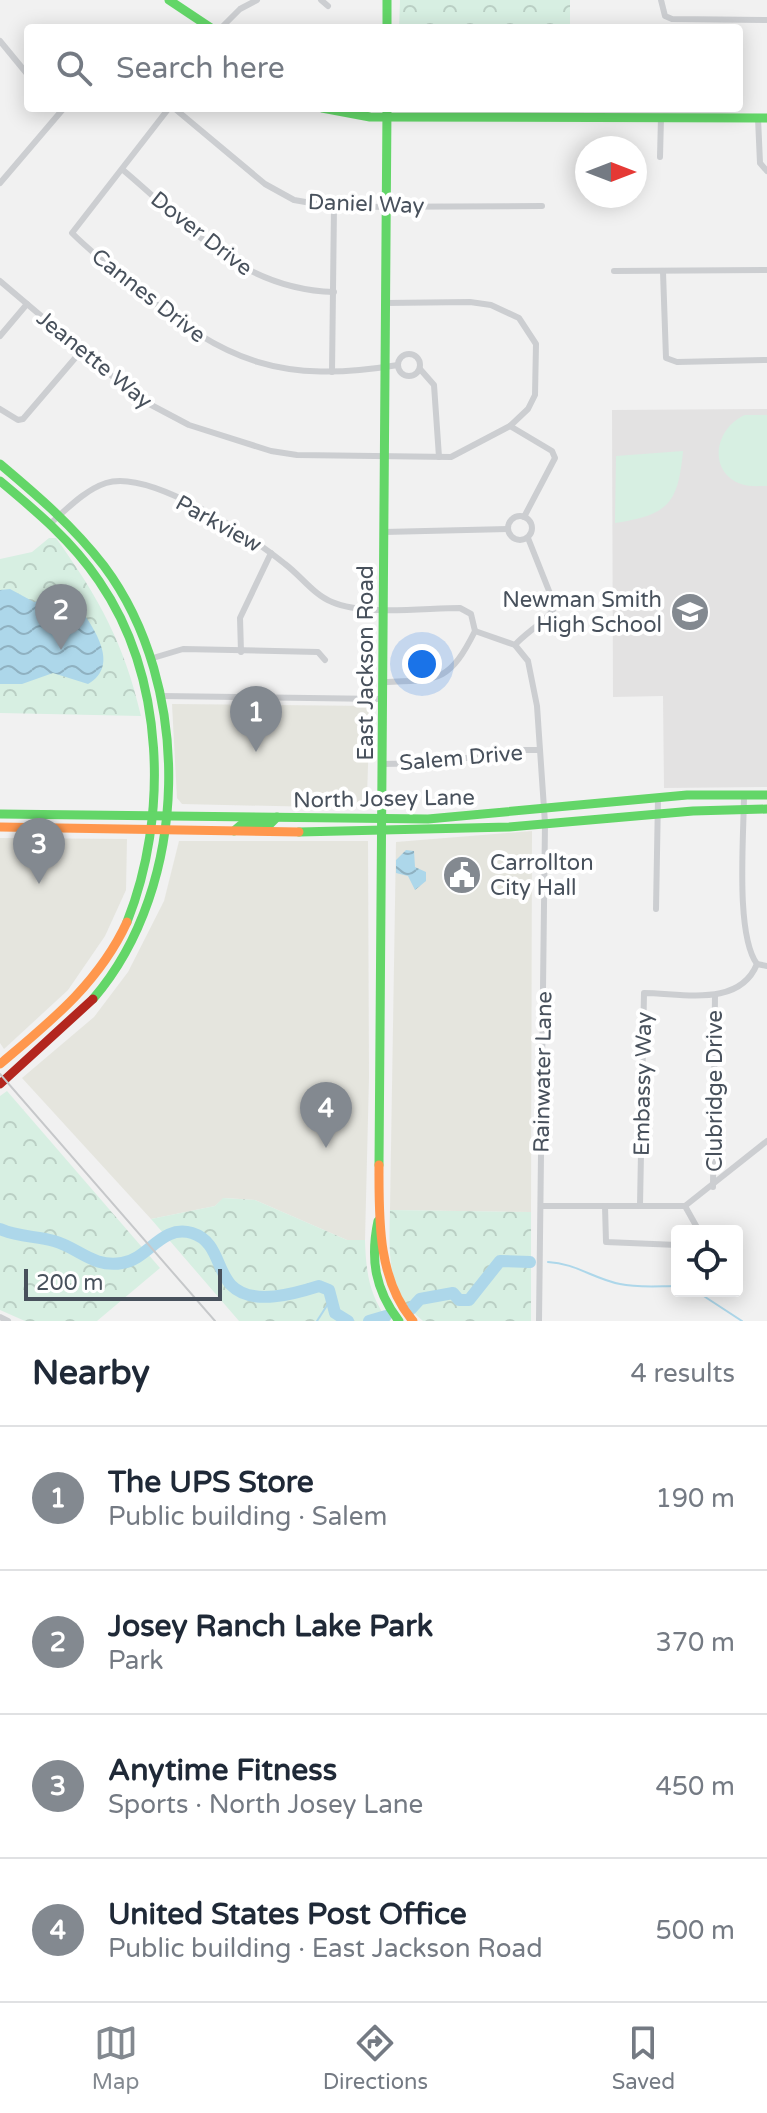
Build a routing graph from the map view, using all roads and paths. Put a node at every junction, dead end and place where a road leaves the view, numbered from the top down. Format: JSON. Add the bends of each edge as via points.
{"nodes":[{"id":1,"x":169,"y":0,"type":"edge"},
{"id":2,"x":257,"y":0,"type":"edge"},
{"id":3,"x":321,"y":0,"type":"edge"},
{"id":4,"x":387,"y":0,"type":"edge"},
{"id":5,"x":661,"y":0,"type":"edge"},
{"id":6,"x":328,"y":6,"type":"dead end"},
{"id":7,"x":767,"y":20,"type":"edge"},
{"id":8,"x":205,"y":24,"type":"edge"},
{"id":9,"x":225,"y":24,"type":"edge"},
{"id":10,"x":387,"y":24,"type":"edge"},
{"id":11,"x":0,"y":41,"type":"edge"},
{"id":12,"x":24,"y":70,"type":"edge"},
{"id":13,"x":61,"y":112,"type":"edge"},
{"id":14,"x":169,"y":112,"type":"edge"},
{"id":15,"x":177,"y":112,"type":"edge"},
{"id":16,"x":338,"y":112,"type":"edge"},
{"id":17,"x":387,"y":112,"type":"edge"},
{"id":18,"x":661,"y":117,"type":"junction"},
{"id":19,"x":762,"y":118,"type":"edge"},
{"id":20,"x":660,"y":157,"type":"dead end"},
{"id":21,"x":0,"y":166,"type":"edge"},
{"id":22,"x":123,"y":170,"type":"junction"},
{"id":23,"x":767,"y":171,"type":"edge"},
{"id":24,"x":9,"y":173,"type":"junction"},
{"id":25,"x":0,"y":183,"type":"edge"},
{"id":26,"x":386,"y":205,"type":"junction"},
{"id":27,"x":542,"y":206,"type":"dead end"},
{"id":28,"x":334,"y":207,"type":"junction"},
{"id":29,"x":767,"y":270,"type":"edge"},
{"id":30,"x":614,"y":271,"type":"dead end"},
{"id":31,"x":663,"y":272,"type":"junction"},
{"id":32,"x":0,"y":281,"type":"edge"},
{"id":33,"x":334,"y":292,"type":"junction"},
{"id":34,"x":385,"y":303,"type":"junction"},
{"id":35,"x":27,"y":304,"type":"junction"},
{"id":36,"x":0,"y":336,"type":"edge"},
{"id":37,"x":82,"y":350,"type":"junction"},
{"id":38,"x":767,"y":360,"type":"edge"},
{"id":39,"x":398,"y":365,"type":"junction"},
{"id":40,"x":385,"y":368,"type":"junction"},
{"id":41,"x":420,"y":369,"type":"junction"},
{"id":42,"x":332,"y":372,"type":"junction"},
{"id":43,"x":0,"y":409,"type":"edge"},
{"id":44,"x":510,"y":426,"type":"junction"},
{"id":45,"x":384,"y":457,"type":"junction"},
{"id":46,"x":439,"y":457,"type":"junction"},
{"id":47,"x":0,"y":464,"type":"edge"},
{"id":48,"x":0,"y":481,"type":"edge"},
{"id":49,"x":62,"y":513,"type":"junction"},
{"id":50,"x":524,"y":517,"type":"junction"},
{"id":51,"x":52,"y":522,"type":"junction"},
{"id":52,"x":508,"y":529,"type":"junction"},
{"id":53,"x":384,"y":532,"type":"junction"},
{"id":54,"x":528,"y":538,"type":"junction"},
{"id":55,"x":271,"y":553,"type":"junction"},
{"id":56,"x":383,"y":608,"type":"junction"},
{"id":57,"x":475,"y":631,"type":"junction"},
{"id":58,"x":515,"y":645,"type":"junction"},
{"id":59,"x":241,"y":652,"type":"junction"},
{"id":60,"x":153,"y":658,"type":"junction"},
{"id":61,"x":325,"y":660,"type":"dead end"},
{"id":62,"x":383,"y":682,"type":"junction"},
{"id":63,"x":161,"y":696,"type":"junction"},
{"id":64,"x":148,"y":698,"type":"junction"},
{"id":65,"x":382,"y":699,"type":"junction"},
{"id":66,"x":539,"y":750,"type":"junction"},
{"id":67,"x":382,"y":764,"type":"junction"},
{"id":68,"x":744,"y":794,"type":"junction"},
{"id":69,"x":767,"y":795,"type":"edge"},
{"id":70,"x":658,"y":798,"type":"junction"},
{"id":71,"x":544,"y":809,"type":"junction"},
{"id":72,"x":744,"y":809,"type":"junction"},
{"id":73,"x":767,"y":809,"type":"edge"},
{"id":74,"x":657,"y":812,"type":"junction"},
{"id":75,"x":0,"y":814,"type":"edge"},
{"id":76,"x":152,"y":814,"type":"junction"},
{"id":77,"x":168,"y":815,"type":"junction"},
{"id":78,"x":277,"y":817,"type":"junction"},
{"id":79,"x":315,"y":818,"type":"junction"},
{"id":80,"x":382,"y":819,"type":"junction"},
{"id":81,"x":545,"y":823,"type":"junction"},
{"id":82,"x":0,"y":827,"type":"edge"},
{"id":83,"x":151,"y":830,"type":"junction"},
{"id":84,"x":167,"y":830,"type":"junction"},
{"id":85,"x":233,"y":831,"type":"junction"},
{"id":86,"x":278,"y":832,"type":"junction"},
{"id":87,"x":382,"y":832,"type":"junction"},
{"id":88,"x":656,"y":909,"type":"dead end"},
{"id":89,"x":757,"y":964,"type":"junction"},
{"id":90,"x":767,"y":966,"type":"edge"},
{"id":91,"x":715,"y":995,"type":"junction"},
{"id":92,"x":43,"y":1028,"type":"junction"},
{"id":93,"x":28,"y":1061,"type":"junction"},
{"id":94,"x":0,"y":1064,"type":"edge"},
{"id":95,"x":0,"y":1084,"type":"edge"},
{"id":96,"x":767,"y":1141,"type":"edge"},
{"id":97,"x":713,"y":1187,"type":"junction"},
{"id":98,"x":541,"y":1206,"type":"junction"},
{"id":99,"x":605,"y":1206,"type":"junction"},
{"id":100,"x":640,"y":1206,"type":"junction"},
{"id":101,"x":685,"y":1206,"type":"junction"},
{"id":102,"x":379,"y":1218,"type":"junction"},
{"id":103,"x":696,"y":1225,"type":"edge"},
{"id":104,"x":671,"y":1245,"type":"edge"},
{"id":105,"x":0,"y":1317,"type":"edge"},
{"id":106,"x":8,"y":1321,"type":"edge"},
{"id":107,"x":399,"y":1321,"type":"edge"},
{"id":108,"x":413,"y":1321,"type":"edge"},
{"id":109,"x":539,"y":1321,"type":"edge"}],
"edges":[{"from":1,"to":8,"type":"main road"},
{"from":2,"to":9,"type":"street"},
{"from":3,"to":6,"type":"street"},
{"from":4,"to":10,"type":"main road"},
{"from":5,"to":7,"type":"street","via":[[665,16],[672,19]]},
{"from":11,"to":12,"type":"street"},
{"from":13,"to":24,"type":"street"},
{"from":14,"to":22,"type":"street","name":"Cannes Drive"},
{"from":15,"to":28,"type":"street","name":"Daniel Way","via":[[279,194]]},
{"from":16,"to":17,"type":"main road"},
{"from":17,"to":18,"type":"main road"},
{"from":17,"to":26,"type":"main road","name":"East Jackson Road"},
{"from":18,"to":19,"type":"main road"},
{"from":18,"to":20,"type":"street"},
{"from":19,"to":23,"type":"street","via":[[760,163]]},
{"from":21,"to":24,"type":"street"},
{"from":22,"to":33,"type":"street","name":"Dover Drive","via":[[234,264],[282,286]]},
{"from":22,"to":42,"type":"street","name":"Cannes Drive","via":[[73,227],[77,238],[211,345],[254,362]]},
{"from":24,"to":25,"type":"street"},
{"from":26,"to":27,"type":"street","name":"Daniel Way"},
{"from":26,"to":28,"type":"street","name":"Daniel Way"},
{"from":26,"to":34,"type":"main road","name":"East Jackson Road"},
{"from":28,"to":33,"type":"street"},
{"from":29,"to":31,"type":"street"},
{"from":30,"to":31,"type":"street"},
{"from":31,"to":38,"type":"street","via":[[666,358]]},
{"from":32,"to":35,"type":"street","name":"Jeanette Way"},
{"from":33,"to":42,"type":"street"},
{"from":34,"to":40,"type":"main road","name":"East Jackson Road"},
{"from":34,"to":44,"type":"street","via":[[470,302],[519,318],[536,344],[535,395]]},
{"from":35,"to":36,"type":"street"},
{"from":35,"to":37,"type":"street","name":"Jeanette Way"},
{"from":37,"to":43,"type":"street","via":[[23,419]]},
{"from":37,"to":45,"type":"street","name":"Jeanette Way","via":[[138,398],[224,439],[297,455]]},
{"from":39,"to":40,"type":"street","name":"Cannes Drive"},
{"from":39,"to":41,"type":"street","via":[[407,376]]},
{"from":39,"to":41,"type":"street","via":[[410,354],[419,359]]},
{"from":40,"to":42,"type":"street","name":"Cannes Drive"},
{"from":40,"to":45,"type":"main road","name":"East Jackson Road"},
{"from":41,"to":46,"type":"street","via":[[434,385]]},
{"from":44,"to":46,"type":"street","name":"Jeanette Way","via":[[465,452]]},
{"from":44,"to":50,"type":"street","via":[[555,458]]},
{"from":45,"to":46,"type":"street","name":"Jeanette Way"},
{"from":45,"to":53,"type":"main road","name":"East Jackson Road"},
{"from":47,"to":49,"type":"main road"},
{"from":48,"to":51,"type":"main road"},
{"from":49,"to":51,"type":"street","name":"Parkview"},
{"from":49,"to":55,"type":"street","name":"Parkview","via":[[90,490],[121,481],[194,505]]},
{"from":49,"to":60,"type":"main road","via":[[97,552]]},
{"from":50,"to":52,"type":"street","via":[[513,519]]},
{"from":50,"to":54,"type":"street","via":[[532,528]]},
{"from":51,"to":64,"type":"main road","via":[[114,603],[129,633]]},
{"from":52,"to":53,"type":"street"},
{"from":52,"to":54,"type":"street","via":[[514,538]]},
{"from":53,"to":56,"type":"main road","name":"East Jackson Road"},
{"from":54,"to":58,"type":"street","via":[[555,606]]},
{"from":55,"to":56,"type":"street","name":"Parkview","via":[[333,603]]},
{"from":55,"to":59,"type":"street","via":[[240,618]]},
{"from":56,"to":57,"type":"street","name":"Parkview","via":[[460,608],[471,614]]},
{"from":56,"to":62,"type":"main road","name":"East Jackson Road"},
{"from":57,"to":58,"type":"street"},
{"from":57,"to":62,"type":"street","via":[[458,663],[442,676]]},
{"from":58,"to":66,"type":"street","name":"Rainwater Lane","via":[[532,674]]},
{"from":59,"to":60,"type":"street","via":[[183,649]]},
{"from":59,"to":61,"type":"street","via":[[318,652]]},
{"from":60,"to":63,"type":"main road"},
{"from":62,"to":65,"type":"main road","name":"East Jackson Road"},
{"from":63,"to":64,"type":"main road"},
{"from":63,"to":65,"type":"street"},
{"from":63,"to":77,"type":"main road","via":[[169,755]]},
{"from":64,"to":76,"type":"main road","via":[[155,749]]},
{"from":65,"to":67,"type":"main road","name":"East Jackson Road"},
{"from":66,"to":67,"type":"street","name":"Salem Drive"},
{"from":66,"to":71,"type":"street","name":"Rainwater Lane"},
{"from":67,"to":80,"type":"main road","name":"East Jackson Road"},
{"from":68,"to":69,"type":"main road","name":"North Josey Lane"},
{"from":68,"to":70,"type":"main road","name":"North Josey Lane"},
{"from":68,"to":72,"type":"street"},
{"from":70,"to":71,"type":"main road","name":"North Josey Lane"},
{"from":70,"to":74,"type":"street"},
{"from":71,"to":80,"type":"main road","name":"North Josey Lane"},
{"from":71,"to":81,"type":"street","name":"Rainwater Lane"},
{"from":72,"to":73,"type":"main road","name":"North Josey Lane"},
{"from":72,"to":74,"type":"main road","name":"North Josey Lane"},
{"from":72,"to":89,"type":"street","via":[[744,930]]},
{"from":74,"to":81,"type":"main road","name":"North Josey Lane"},
{"from":74,"to":88,"type":"street"},
{"from":75,"to":76,"type":"main road","name":"North Josey Lane"},
{"from":76,"to":77,"type":"main road","name":"North Josey Lane"},
{"from":76,"to":83,"type":"main road"},
{"from":77,"to":78,"type":"main road","name":"North Josey Lane"},
{"from":77,"to":84,"type":"main road"},
{"from":78,"to":79,"type":"main road","name":"North Josey Lane"},
{"from":78,"to":85,"type":"main road","via":[[270,824],[241,825]]},
{"from":79,"to":80,"type":"main road","name":"North Josey Lane"},
{"from":79,"to":86,"type":"main road","via":[[284,825]]},
{"from":80,"to":87,"type":"main road","name":"East Jackson Road"},
{"from":81,"to":87,"type":"main road","name":"North Josey Lane"},
{"from":81,"to":98,"type":"street","name":"Rainwater Lane"},
{"from":82,"to":83,"type":"main road","name":"North Josey Lane"},
{"from":83,"to":84,"type":"main road","name":"North Josey Lane"},
{"from":83,"to":92,"type":"main road","via":[[143,876],[120,939],[81,995]]},
{"from":84,"to":85,"type":"main road","name":"North Josey Lane"},
{"from":84,"to":93,"type":"main road","via":[[152,898],[120,961],[80,1015]]},
{"from":85,"to":86,"type":"main road","name":"North Josey Lane"},
{"from":86,"to":87,"type":"main road","name":"North Josey Lane"},
{"from":87,"to":102,"type":"main road","name":"East Jackson Road"},
{"from":89,"to":90,"type":"street"},
{"from":89,"to":91,"type":"street","name":"Embassy Way","via":[[742,987]]},
{"from":91,"to":97,"type":"street","name":"Clubridge Drive"},
{"from":91,"to":100,"type":"street","name":"Embassy Way","via":[[644,993]]},
{"from":92,"to":93,"type":"main road","via":[[27,1048]]},
{"from":92,"to":94,"type":"main road"},
{"from":93,"to":95,"type":"main road"},
{"from":96,"to":97,"type":"street"},
{"from":97,"to":101,"type":"street"},
{"from":98,"to":99,"type":"street"},
{"from":98,"to":109,"type":"street","name":"Rainwater Lane"},
{"from":99,"to":100,"type":"street"},
{"from":99,"to":104,"type":"street","via":[[606,1242]]},
{"from":100,"to":101,"type":"street"},
{"from":101,"to":103,"type":"street"},
{"from":102,"to":107,"type":"main road","name":"East Jackson Road","via":[[373,1267],[382,1298]]},
{"from":102,"to":108,"type":"main road","name":"East Jackson Road","via":[[387,1280]]},
{"from":105,"to":106,"type":"street"}]}
